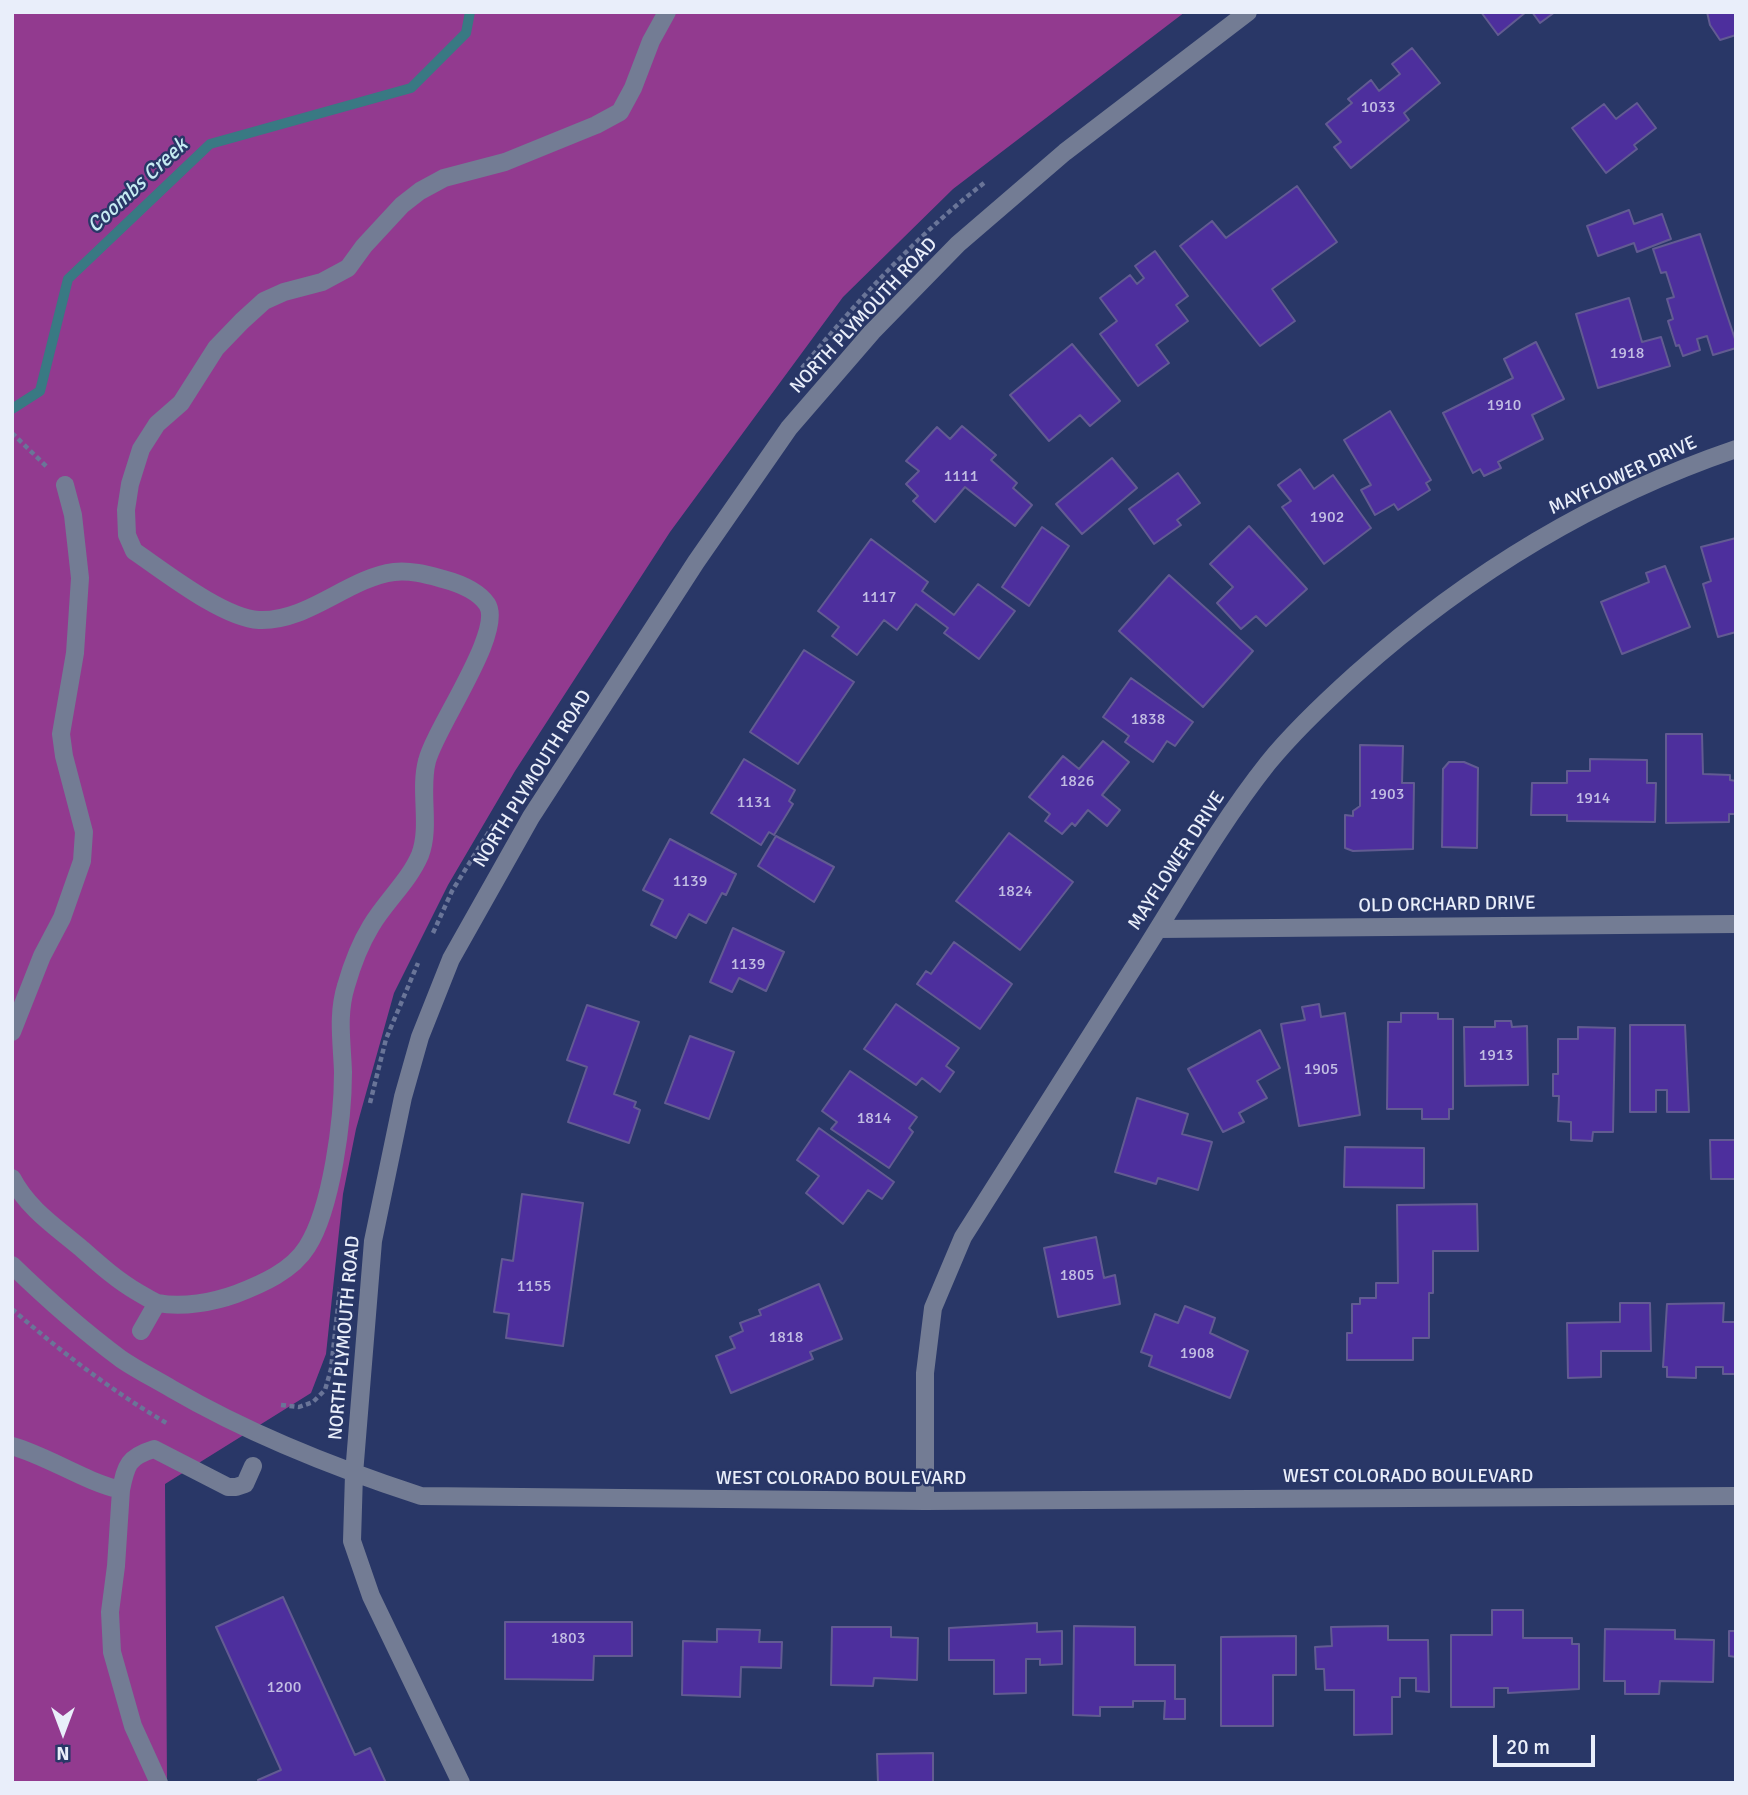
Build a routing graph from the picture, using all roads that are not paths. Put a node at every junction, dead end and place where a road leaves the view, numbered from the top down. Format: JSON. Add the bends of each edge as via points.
{"nodes":[{"id":1,"x":667,"y":12,"type":"edge"},
{"id":2,"x":1248,"y":12,"type":"edge"},
{"id":3,"x":1736,"y":449,"type":"edge"},
{"id":4,"x":65,"y":485,"type":"road end"},
{"id":5,"x":1736,"y":924,"type":"edge"},
{"id":6,"x":1158,"y":929,"type":"junction"},
{"id":7,"x":12,"y":1032,"type":"edge"},
{"id":8,"x":12,"y":1178,"type":"edge"},
{"id":9,"x":12,"y":1265,"type":"edge"},
{"id":10,"x":157,"y":1303,"type":"junction"},
{"id":11,"x":141,"y":1331,"type":"dead end"},
{"id":12,"x":12,"y":1446,"type":"edge"},
{"id":13,"x":253,"y":1466,"type":"dead end"},
{"id":14,"x":354,"y":1474,"type":"junction"},
{"id":15,"x":121,"y":1490,"type":"junction"},
{"id":16,"x":1736,"y":1496,"type":"edge"},
{"id":17,"x":925,"y":1501,"type":"junction"},
{"id":18,"x":159,"y":1783,"type":"edge"},
{"id":19,"x":461,"y":1783,"type":"edge"}],
"edges":[{"from":1,"to":10,"type":"street","via":[[620,112],[505,162],[444,178],[420,191],[402,205],[348,268],[322,282],[264,301],[242,321],[216,348],[181,403],[157,424],[141,449],[126,510],[127,535],[134,551],[223,610],[255,620],[275,619],[371,578],[408,572],[454,582],[478,595],[489,606],[491,621],[427,762],[420,854],[371,925],[345,988],[340,1012],[342,1097],[337,1154],[307,1247],[286,1270],[249,1289],[224,1298]]},
{"from":2,"to":14,"type":"street","name":"NORTH PLYMOUTH ROAD","via":[[1065,152],[958,244],[872,332],[789,428],[531,817],[451,960],[420,1037],[403,1097],[373,1241]]},
{"from":3,"to":6,"type":"street","name":"MAYFLOWER DRIVE","via":[[1612,500],[1526,545],[1400,635],[1332,696],[1269,762],[1209,845]]},
{"from":4,"to":7,"type":"street","via":[[80,578],[75,653],[61,734],[84,832],[82,861]]},
{"from":5,"to":6,"type":"street","name":"OLD ORCHARD DRIVE"},
{"from":6,"to":17,"type":"street","name":"MAYFLOWER DRIVE","via":[[963,1237],[933,1308],[925,1373]]},
{"from":8,"to":10,"type":"street","via":[[49,1224],[112,1275]]},
{"from":9,"to":14,"type":"street","name":"WEST COLORADO BOULEVARD","via":[[61,1312],[124,1361],[223,1417]]},
{"from":10,"to":11,"type":"street"},
{"from":12,"to":15,"type":"street"},
{"from":13,"to":15,"type":"street","via":[[244,1484],[228,1487],[154,1449],[127,1464]]},
{"from":14,"to":17,"type":"street","name":"WEST COLORADO BOULEVARD","via":[[421,1496]]},
{"from":14,"to":19,"type":"street","name":"NORTH PLYMOUTH ROAD","via":[[352,1541],[370,1596]]},
{"from":15,"to":18,"type":"street","via":[[110,1612],[112,1652],[133,1726]]},
{"from":16,"to":17,"type":"street","name":"WEST COLORADO BOULEVARD"}]}
